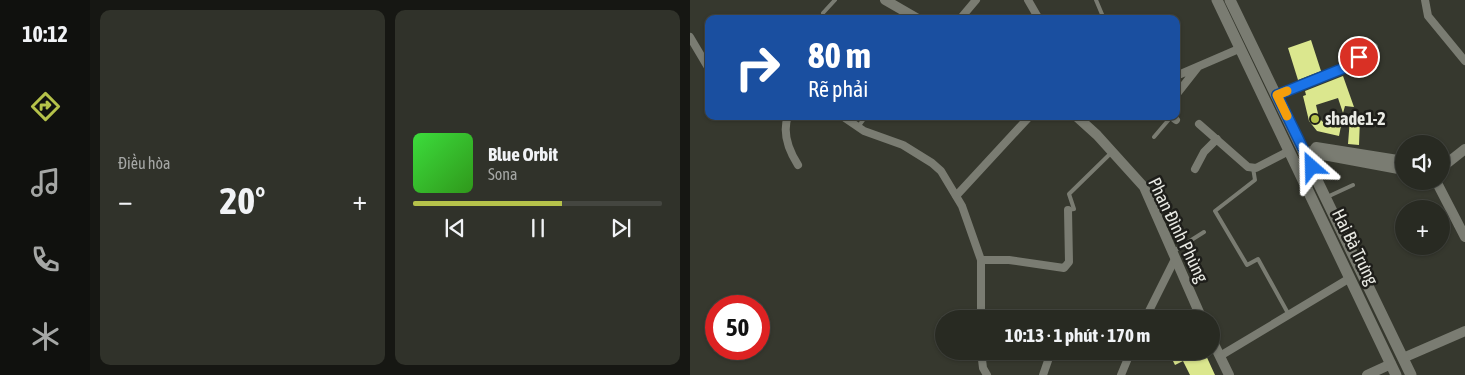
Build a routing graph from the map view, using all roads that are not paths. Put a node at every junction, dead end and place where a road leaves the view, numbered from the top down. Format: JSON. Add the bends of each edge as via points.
{"nodes":[{"id":1,"x":835,"y":0,"type":"edge"},
{"id":2,"x":885,"y":0,"type":"edge"},
{"id":3,"x":976,"y":0,"type":"edge"},
{"id":4,"x":1028,"y":0,"type":"edge"},
{"id":5,"x":1096,"y":0,"type":"edge"},
{"id":6,"x":1218,"y":0,"type":"edge"},
{"id":7,"x":1230,"y":0,"type":"edge"},
{"id":8,"x":1425,"y":0,"type":"edge"},
{"id":9,"x":823,"y":13,"type":"dead end"},
{"id":10,"x":911,"y":15,"type":"edge"},
{"id":11,"x":963,"y":15,"type":"edge"},
{"id":12,"x":1037,"y":15,"type":"edge"},
{"id":13,"x":1102,"y":15,"type":"edge"},
{"id":14,"x":690,"y":37,"type":"edge"},
{"id":15,"x":1374,"y":47,"type":"dead end"},
{"id":16,"x":1241,"y":48,"type":"junction"},
{"id":17,"x":705,"y":61,"type":"edge"},
{"id":18,"x":1465,"y":61,"type":"edge"},
{"id":19,"x":1198,"y":66,"type":"junction"},
{"id":20,"x":1180,"y":74,"type":"edge"},
{"id":21,"x":1180,"y":90,"type":"edge"},
{"id":22,"x":1277,"y":95,"type":"junction"},
{"id":23,"x":787,"y":120,"type":"edge"},
{"id":24,"x":846,"y":120,"type":"edge"},
{"id":25,"x":863,"y":120,"type":"edge"},
{"id":26,"x":1026,"y":120,"type":"edge"},
{"id":27,"x":1080,"y":120,"type":"edge"},
{"id":28,"x":1171,"y":120,"type":"edge"},
{"id":29,"x":1199,"y":124,"type":"dead end"},
{"id":30,"x":858,"y":128,"type":"junction"},
{"id":31,"x":1154,"y":137,"type":"dead end"},
{"id":32,"x":1217,"y":139,"type":"junction"},
{"id":33,"x":1465,"y":149,"type":"edge"},
{"id":34,"x":1289,"y":151,"type":"junction"},
{"id":35,"x":1112,"y":152,"type":"junction"},
{"id":36,"x":1309,"y":152,"type":"junction"},
{"id":37,"x":1395,"y":160,"type":"edge"},
{"id":38,"x":1450,"y":161,"type":"edge"},
{"id":39,"x":798,"y":165,"type":"dead end"},
{"id":40,"x":1253,"y":168,"type":"junction"},
{"id":41,"x":1395,"y":168,"type":"edge"},
{"id":42,"x":1195,"y":169,"type":"dead end"},
{"id":43,"x":1353,"y":185,"type":"dead end"},
{"id":44,"x":1441,"y":190,"type":"edge"},
{"id":45,"x":956,"y":196,"type":"junction"},
{"id":46,"x":1326,"y":197,"type":"junction"},
{"id":47,"x":1068,"y":210,"type":"joint"},
{"id":48,"x":1204,"y":232,"type":"dead end"},
{"id":49,"x":1465,"y":237,"type":"edge"},
{"id":50,"x":1173,"y":255,"type":"junction"},
{"id":51,"x":981,"y":260,"type":"junction"},
{"id":52,"x":1350,"y":278,"type":"junction"},
{"id":53,"x":981,"y":310,"type":"edge"},
{"id":54,"x":1149,"y":310,"type":"edge"},
{"id":55,"x":1198,"y":310,"type":"edge"},
{"id":56,"x":1289,"y":315,"type":"junction"},
{"id":57,"x":1465,"y":331,"type":"edge"},
{"id":58,"x":1220,"y":356,"type":"joint"},
{"id":59,"x":1404,"y":358,"type":"junction"},
{"id":60,"x":982,"y":360,"type":"edge"},
{"id":61,"x":1048,"y":360,"type":"edge"},
{"id":62,"x":1127,"y":360,"type":"edge"},
{"id":63,"x":1390,"y":364,"type":"junction"},
{"id":64,"x":987,"y":375,"type":"edge"},
{"id":65,"x":1043,"y":375,"type":"edge"},
{"id":66,"x":1121,"y":375,"type":"edge"},
{"id":67,"x":1229,"y":375,"type":"edge"},
{"id":68,"x":1367,"y":375,"type":"edge"},
{"id":69,"x":1396,"y":375,"type":"edge"},
{"id":70,"x":1411,"y":375,"type":"edge"}],
"edges":[{"from":1,"to":9,"type":"lane"},
{"from":2,"to":10,"type":"street"},
{"from":3,"to":11,"type":"street"},
{"from":4,"to":12,"type":"street"},
{"from":5,"to":13,"type":"lane"},
{"from":6,"to":16,"type":"main road","name":"Hai Bà Trưng"},
{"from":7,"to":22,"type":"main road","name":"Hai Bà Trưng"},
{"from":8,"to":18,"type":"street","via":[[1428,16]]},
{"from":14,"to":17,"type":"street"},
{"from":15,"to":22,"type":"street","via":[[1344,68]]},
{"from":16,"to":19,"type":"street"},
{"from":16,"to":34,"type":"main road","name":"Hai Bà Trưng"},
{"from":19,"to":20,"type":"street"},
{"from":19,"to":21,"type":"street"},
{"from":22,"to":36,"type":"main road","name":"Hai Bà Trưng"},
{"from":23,"to":39,"type":"street","via":[[787,140]]},
{"from":24,"to":30,"type":"street"},
{"from":25,"to":30,"type":"lane"},
{"from":26,"to":45,"type":"street"},
{"from":27,"to":35,"type":"street","name":"Phan Đình Phùng"},
{"from":28,"to":31,"type":"lane"},
{"from":29,"to":32,"type":"street"},
{"from":30,"to":45,"type":"street","via":[[903,145],[932,163],[941,171]]},
{"from":32,"to":40,"type":"street"},
{"from":32,"to":42,"type":"street","via":[[1204,152]]},
{"from":33,"to":38,"type":"street"},
{"from":34,"to":36,"type":"main road"},
{"from":34,"to":40,"type":"street"},
{"from":34,"to":52,"type":"main road","name":"Hai Bà Trưng"},
{"from":35,"to":47,"type":"lane","via":[[1069,194],[1074,209]]},
{"from":35,"to":50,"type":"street","name":"Phan Đình Phùng","via":[[1144,187]]},
{"from":36,"to":37,"type":"street","via":[[1316,147]]},
{"from":36,"to":41,"type":"street"},
{"from":36,"to":46,"type":"main road","name":"Hai Bà Trưng"},
{"from":40,"to":56,"type":"lane","via":[[1255,180],[1215,211],[1247,265],[1258,259]]},
{"from":43,"to":46,"type":"lane"},
{"from":44,"to":49,"type":"street"},
{"from":45,"to":51,"type":"street","via":[[972,230]]},
{"from":46,"to":59,"type":"main road","name":"Hai Bà Trưng"},
{"from":47,"to":51,"type":"street","via":[[1069,262],[1064,268],[1009,260]]},
{"from":48,"to":50,"type":"lane"},
{"from":50,"to":54,"type":"street"},
{"from":50,"to":55,"type":"street","name":"Phan Đình Phùng"},
{"from":51,"to":53,"type":"street"},
{"from":52,"to":56,"type":"street"},
{"from":52,"to":63,"type":"main road","name":"Hai Bà Trưng"},
{"from":56,"to":58,"type":"street"},
{"from":57,"to":59,"type":"street"},
{"from":58,"to":67,"type":"street"},
{"from":59,"to":63,"type":"main road"},
{"from":59,"to":70,"type":"main road","name":"Hai Bà Trưng"},
{"from":60,"to":64,"type":"street"},
{"from":61,"to":65,"type":"street"},
{"from":62,"to":66,"type":"street"},
{"from":63,"to":68,"type":"street"},
{"from":63,"to":69,"type":"main road","name":"Hai Bà Trưng"}]}
